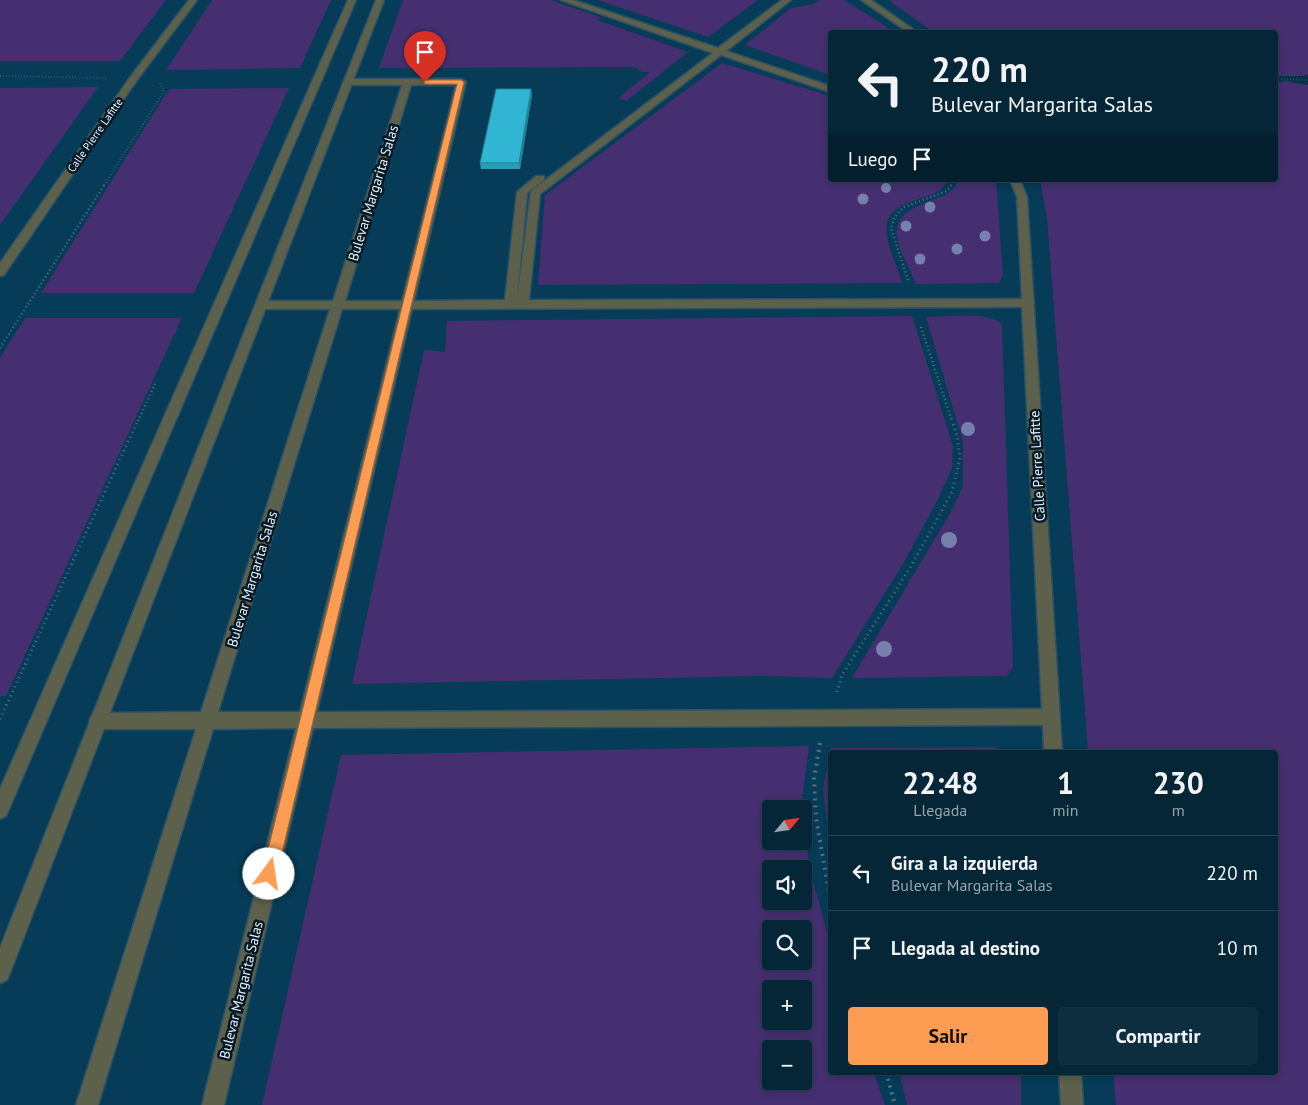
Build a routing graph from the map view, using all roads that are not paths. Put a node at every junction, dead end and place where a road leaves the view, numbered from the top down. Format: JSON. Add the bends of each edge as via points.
{"nodes":[{"id":1,"x":193,"y":0,"type":"edge"},
{"id":2,"x":352,"y":0,"type":"edge"},
{"id":3,"x":380,"y":0,"type":"edge"},
{"id":4,"x":566,"y":0,"type":"edge"},
{"id":5,"x":582,"y":0,"type":"edge"},
{"id":6,"x":771,"y":0,"type":"edge"},
{"id":7,"x":787,"y":0,"type":"edge"},
{"id":8,"x":865,"y":0,"type":"edge"},
{"id":9,"x":910,"y":30,"type":"edge"},
{"id":10,"x":717,"y":48,"type":"junction"},
{"id":11,"x":348,"y":82,"type":"junction"},
{"id":12,"x":407,"y":82,"type":"junction"},
{"id":13,"x":828,"y":82,"type":"edge"},
{"id":14,"x":828,"y":88,"type":"edge"},
{"id":15,"x":1016,"y":182,"type":"edge"},
{"id":16,"x":0,"y":272,"type":"edge"},
{"id":17,"x":1028,"y":303,"type":"junction"},
{"id":18,"x":338,"y":304,"type":"junction"},
{"id":19,"x":407,"y":304,"type":"junction"},
{"id":20,"x":517,"y":304,"type":"junction"},
{"id":21,"x":261,"y":305,"type":"junction"},
{"id":22,"x":1051,"y":717,"type":"junction"},
{"id":23,"x":207,"y":720,"type":"junction"},
{"id":24,"x":307,"y":720,"type":"junction"},
{"id":25,"x":98,"y":721,"type":"junction"},
{"id":26,"x":1053,"y":750,"type":"edge"},
{"id":27,"x":0,"y":810,"type":"edge"},
{"id":28,"x":0,"y":973,"type":"edge"},
{"id":29,"x":1070,"y":1075,"type":"edge"},
{"id":30,"x":87,"y":1105,"type":"edge"},
{"id":31,"x":213,"y":1105,"type":"edge"},
{"id":32,"x":1072,"y":1105,"type":"edge"}],
"edges":[{"from":1,"to":16,"type":"street","name":"Calle Pierre Lafitte","via":[[134,78]]},
{"from":2,"to":27,"type":"street"},
{"from":3,"to":11,"type":"street"},
{"from":4,"to":10,"type":"street"},
{"from":5,"to":10,"type":"street"},
{"from":6,"to":10,"type":"street"},
{"from":7,"to":10,"type":"street"},
{"from":8,"to":9,"type":"street"},
{"from":10,"to":13,"type":"street"},
{"from":10,"to":14,"type":"street"},
{"from":10,"to":20,"type":"street","via":[[522,192]]},
{"from":11,"to":12,"type":"street","name":"Bulevar Margarita Salas"},
{"from":11,"to":21,"type":"street"},
{"from":12,"to":18,"type":"street","name":"Bulevar Margarita Salas"},
{"from":12,"to":19,"type":"street","name":"Bulevar Margarita Salas","via":[[461,82]]},
{"from":15,"to":17,"type":"street","name":"Calle Pierre Lafitte","via":[[1022,197]]},
{"from":17,"to":20,"type":"street"},
{"from":17,"to":22,"type":"street","name":"Calle Pierre Lafitte"},
{"from":18,"to":19,"type":"street"},
{"from":18,"to":21,"type":"street"},
{"from":18,"to":23,"type":"street","name":"Bulevar Margarita Salas"},
{"from":19,"to":20,"type":"street"},
{"from":19,"to":24,"type":"street","name":"Bulevar Margarita Salas"},
{"from":21,"to":25,"type":"street"},
{"from":22,"to":24,"type":"street"},
{"from":22,"to":26,"type":"street","name":"Calle Pierre Lafitte"},
{"from":23,"to":24,"type":"street"},
{"from":23,"to":25,"type":"street"},
{"from":23,"to":30,"type":"street","name":"Bulevar Margarita Salas"},
{"from":24,"to":31,"type":"street","name":"Bulevar Margarita Salas"},
{"from":25,"to":28,"type":"street"},
{"from":29,"to":32,"type":"street"}]}
